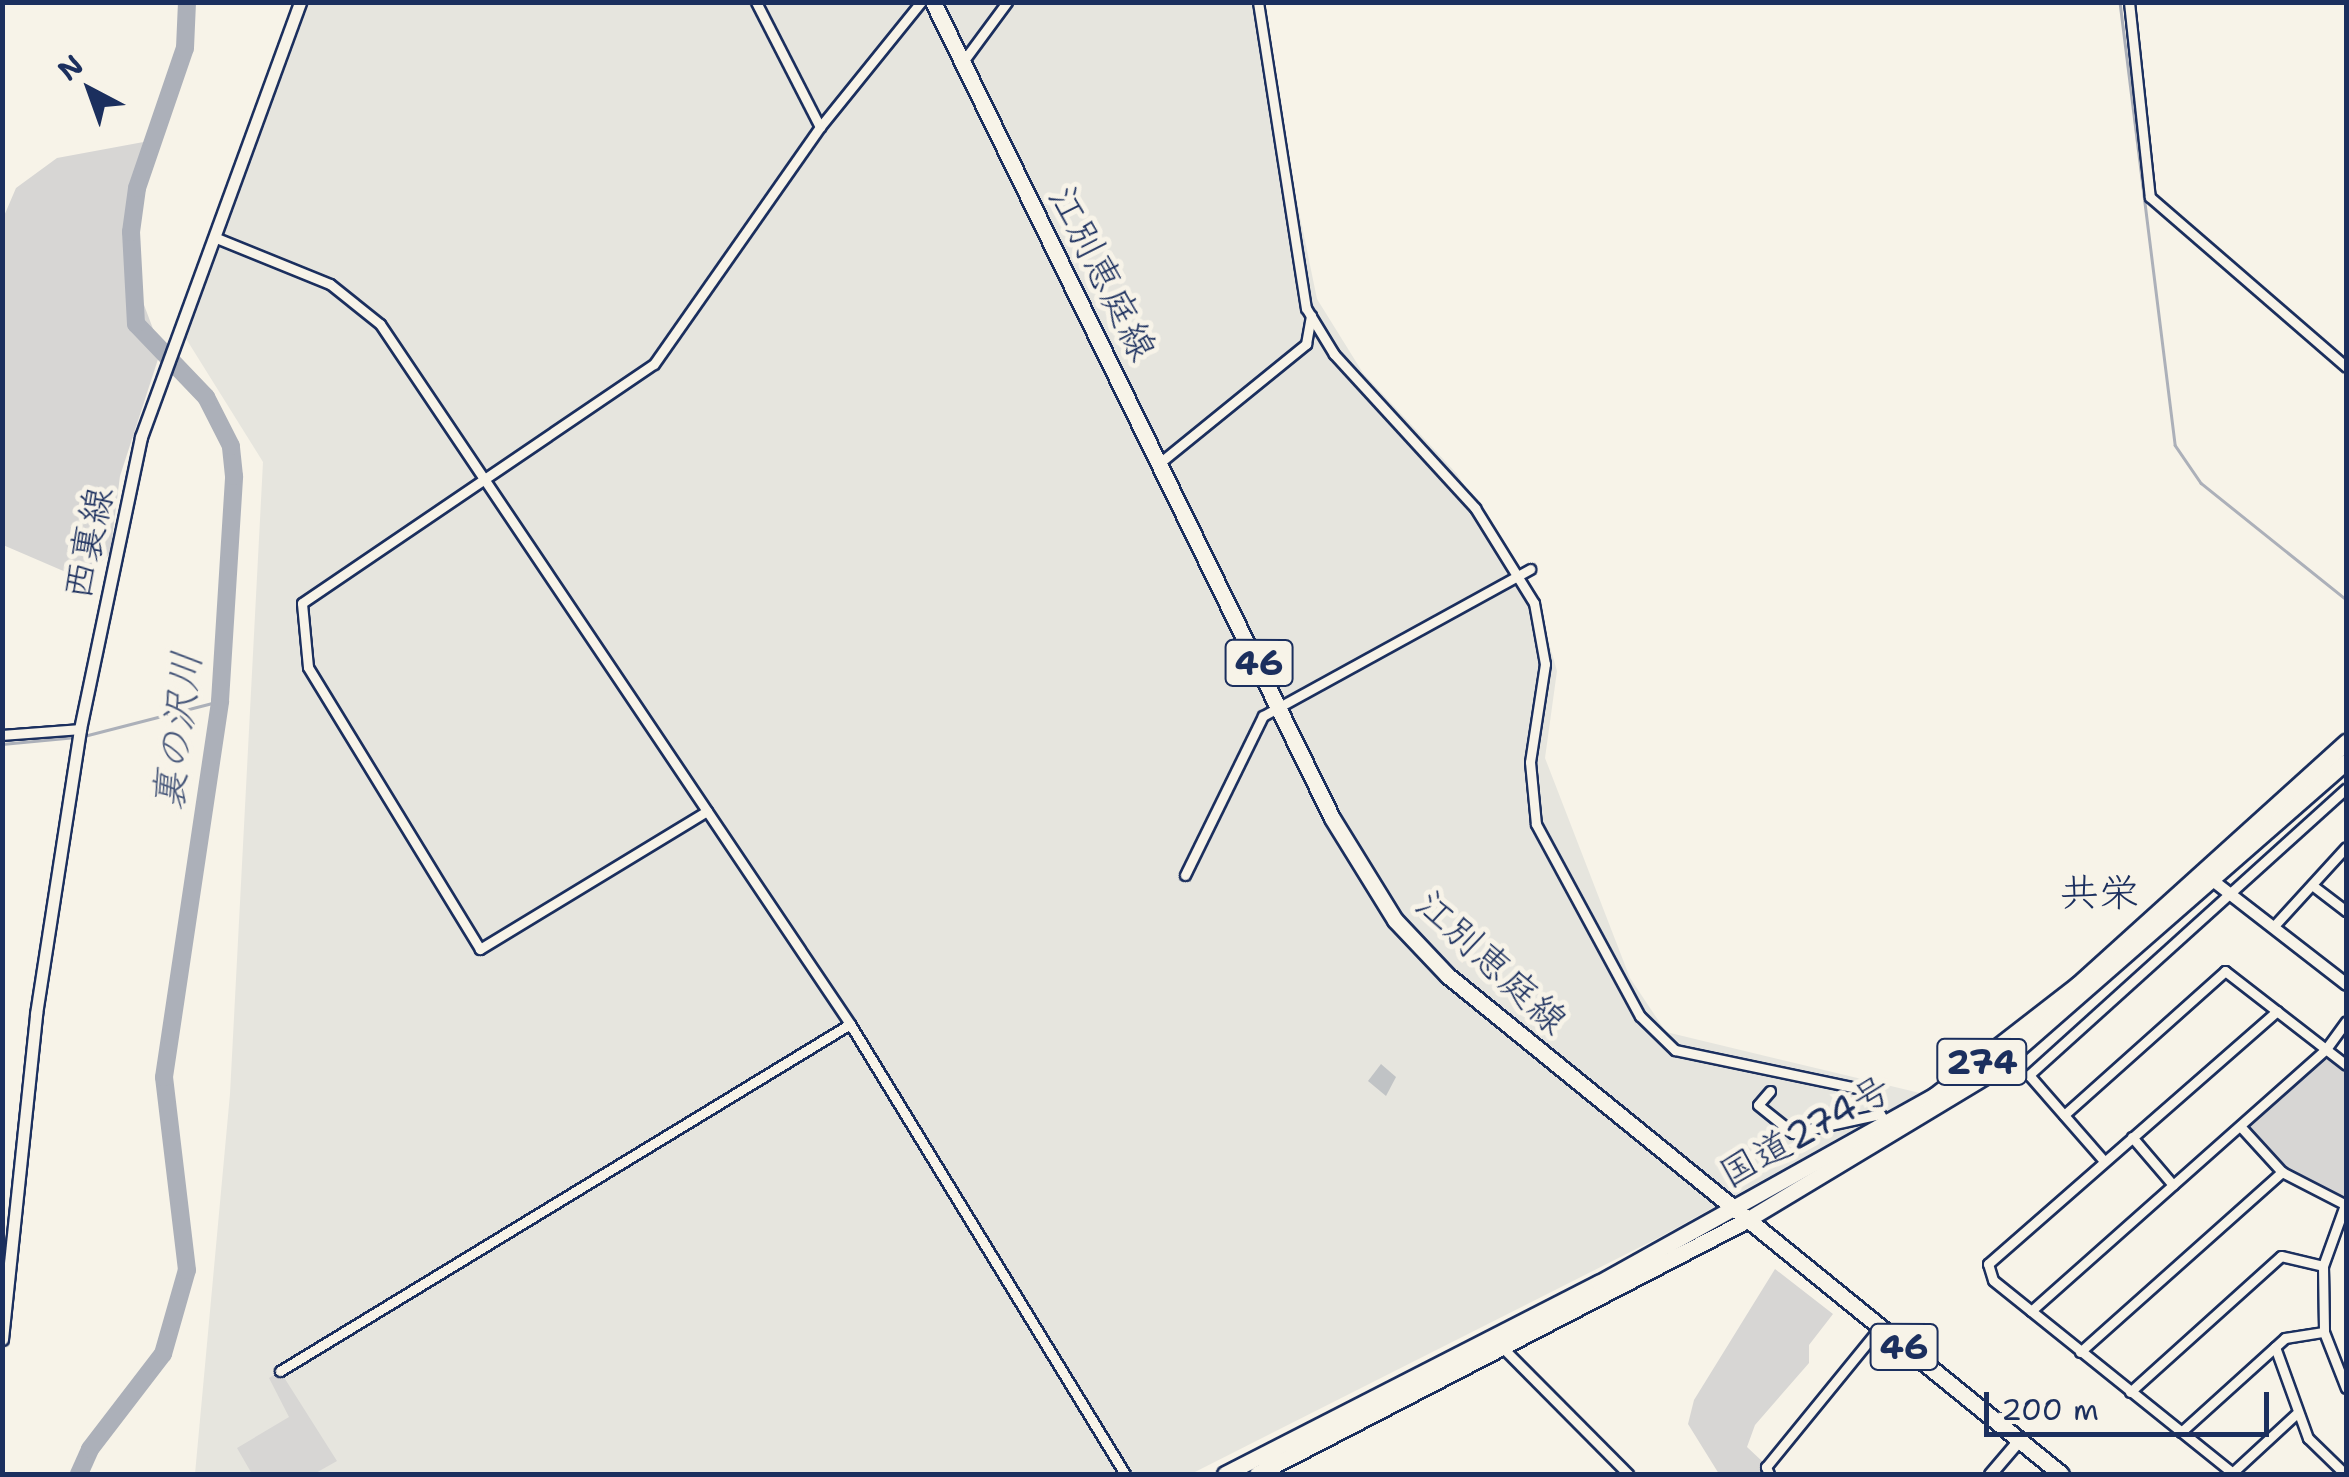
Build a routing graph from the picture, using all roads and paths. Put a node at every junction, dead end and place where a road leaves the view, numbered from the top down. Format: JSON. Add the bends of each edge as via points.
{"nodes":[{"id":1,"x":300,"y":2,"type":"edge"},
{"id":2,"x":756,"y":2,"type":"edge"},
{"id":3,"x":921,"y":2,"type":"edge"},
{"id":4,"x":933,"y":2,"type":"edge"},
{"id":5,"x":1007,"y":2,"type":"edge"},
{"id":6,"x":1258,"y":2,"type":"edge"},
{"id":7,"x":2129,"y":2,"type":"edge"},
{"id":8,"x":962,"y":63,"type":"junction"},
{"id":9,"x":820,"y":127,"type":"junction"},
{"id":10,"x":214,"y":237,"type":"junction"},
{"id":11,"x":1311,"y":315,"type":"junction"},
{"id":12,"x":2345,"y":363,"type":"edge"},
{"id":13,"x":1162,"y":461,"type":"junction"},
{"id":14,"x":484,"y":478,"type":"junction"},
{"id":15,"x":1530,"y":569,"type":"dead end"},
{"id":16,"x":1516,"y":574,"type":"junction"},
{"id":17,"x":1279,"y":706,"type":"junction"},
{"id":18,"x":80,"y":730,"type":"junction"},
{"id":19,"x":2,"y":735,"type":"edge"},
{"id":20,"x":2346,"y":742,"type":"edge"},
{"id":21,"x":2346,"y":761,"type":"edge"},
{"id":22,"x":2346,"y":789,"type":"edge"},
{"id":23,"x":707,"y":811,"type":"junction"},
{"id":24,"x":2346,"y":847,"type":"edge"},
{"id":25,"x":1185,"y":875,"type":"dead end"},
{"id":26,"x":2208,"y":877,"type":"junction"},
{"id":27,"x":2312,"y":885,"type":"junction"},
{"id":28,"x":2229,"y":897,"type":"junction"},
{"id":29,"x":2346,"y":911,"type":"edge"},
{"id":30,"x":2273,"y":927,"type":"junction"},
{"id":31,"x":2346,"y":984,"type":"edge"},
{"id":32,"x":2277,"y":1011,"type":"junction"},
{"id":33,"x":2346,"y":1021,"type":"edge"},
{"id":34,"x":850,"y":1024,"type":"junction"},
{"id":35,"x":2326,"y":1049,"type":"junction"},
{"id":36,"x":2346,"y":1064,"type":"edge"},
{"id":37,"x":1867,"y":1090,"type":"dead end"},
{"id":38,"x":1770,"y":1091,"type":"dead end"},
{"id":39,"x":2064,"y":1115,"type":"junction"},
{"id":40,"x":1887,"y":1124,"type":"junction"},
{"id":41,"x":2240,"y":1126,"type":"junction"},
{"id":42,"x":2132,"y":1137,"type":"junction"},
{"id":43,"x":2104,"y":1161,"type":"junction"},
{"id":44,"x":2282,"y":1172,"type":"junction"},
{"id":45,"x":2173,"y":1185,"type":"junction"},
{"id":46,"x":2346,"y":1203,"type":"edge"},
{"id":47,"x":1732,"y":1210,"type":"junction"},
{"id":48,"x":1745,"y":1221,"type":"junction"},
{"id":49,"x":8,"y":1222,"type":"edge"},
{"id":50,"x":2323,"y":1266,"type":"junction"},
{"id":51,"x":2031,"y":1311,"type":"junction"},
{"id":52,"x":1880,"y":1327,"type":"junction"},
{"id":53,"x":2324,"y":1332,"type":"junction"},
{"id":54,"x":2,"y":1339,"type":"edge"},
{"id":55,"x":1499,"y":1343,"type":"junction"},
{"id":56,"x":2275,"y":1346,"type":"junction"},
{"id":57,"x":2080,"y":1352,"type":"junction"},
{"id":58,"x":280,"y":1371,"type":"dead end"},
{"id":59,"x":2346,"y":1388,"type":"edge"},
{"id":60,"x":2130,"y":1392,"type":"junction"},
{"id":61,"x":2296,"y":1414,"type":"junction"},
{"id":62,"x":2180,"y":1432,"type":"junction"},
{"id":63,"x":2018,"y":1440,"type":"junction"},
{"id":64,"x":1125,"y":1474,"type":"edge"},
{"id":65,"x":1225,"y":1474,"type":"edge"},
{"id":66,"x":1257,"y":1474,"type":"edge"},
{"id":67,"x":1628,"y":1474,"type":"edge"},
{"id":68,"x":1769,"y":1474,"type":"edge"},
{"id":69,"x":1990,"y":1474,"type":"edge"},
{"id":70,"x":2061,"y":1474,"type":"edge"},
{"id":71,"x":2233,"y":1474,"type":"edge"},
{"id":72,"x":2345,"y":1474,"type":"edge"}],
"edges":[{"from":1,"to":10,"type":"street"},
{"from":2,"to":9,"type":"street"},
{"from":3,"to":9,"type":"street"},
{"from":4,"to":8,"type":"main road","name":"江別恵庭線","number":"46"},
{"from":5,"to":8,"type":"street"},
{"from":6,"to":11,"type":"street"},
{"from":7,"to":12,"type":"street","via":[[2150,197]]},
{"from":8,"to":13,"type":"main road","name":"江別恵庭線","number":"46"},
{"from":9,"to":14,"type":"street","via":[[654,364]]},
{"from":10,"to":14,"type":"street","via":[[330,284],[380,324]]},
{"from":10,"to":18,"type":"street","name":"西裏線","via":[[141,437]]},
{"from":11,"to":13,"type":"street","via":[[1306,344]]},
{"from":11,"to":16,"type":"street","via":[[1334,354],[1475,508]]},
{"from":13,"to":17,"type":"main road","name":"江別恵庭線","number":"46"},
{"from":14,"to":23,"type":"street"},
{"from":14,"to":23,"type":"street","via":[[302,602],[308,667],[480,949]]},
{"from":15,"to":16,"type":"street"},
{"from":16,"to":17,"type":"street"},
{"from":16,"to":37,"type":"street","via":[[1534,603],[1545,664],[1530,762],[1536,824],[1640,1016],[1675,1050]]},
{"from":17,"to":25,"type":"street","via":[[1263,716]]},
{"from":17,"to":47,"type":"main road","name":"江別恵庭線","number":"46","via":[[1358,867],[1395,920],[1447,975]]},
{"from":18,"to":19,"type":"street"},
{"from":18,"to":49,"type":"street","name":"西裏線"},
{"from":20,"to":26,"type":"main road","name":"国道274号","number":"274"},
{"from":21,"to":26,"type":"main road","name":"国道274号","number":"274"},
{"from":22,"to":28,"type":"street"},
{"from":23,"to":34,"type":"street"},
{"from":24,"to":27,"type":"street"},
{"from":26,"to":28,"type":"street"},
{"from":26,"to":40,"type":"main road","name":"国道274号","number":"274","via":[[2028,1028]]},
{"from":26,"to":48,"type":"main road","name":"国道274号","number":"274","via":[[1990,1073]]},
{"from":27,"to":29,"type":"street"},
{"from":27,"to":30,"type":"street"},
{"from":28,"to":30,"type":"street"},
{"from":28,"to":39,"type":"street","via":[[2029,1075]]},
{"from":30,"to":31,"type":"street"},
{"from":32,"to":35,"type":"street"},
{"from":32,"to":39,"type":"street","via":[[2224,971]]},
{"from":32,"to":42,"type":"street"},
{"from":33,"to":35,"type":"street"},
{"from":34,"to":58,"type":"street"},
{"from":34,"to":64,"type":"street"},
{"from":35,"to":36,"type":"street"},
{"from":35,"to":41,"type":"street"},
{"from":38,"to":40,"type":"street","via":[[1758,1105],[1793,1133],[1880,1114]]},
{"from":39,"to":43,"type":"street"},
{"from":40,"to":47,"type":"main road","name":"国道274号","number":"274"},
{"from":41,"to":44,"type":"street"},
{"from":41,"to":45,"type":"street"},
{"from":42,"to":43,"type":"street"},
{"from":42,"to":45,"type":"street"},
{"from":43,"to":51,"type":"street","via":[[1988,1264],[1993,1280]]},
{"from":44,"to":46,"type":"street"},
{"from":44,"to":57,"type":"street"},
{"from":45,"to":51,"type":"street"},
{"from":46,"to":50,"type":"street"},
{"from":47,"to":48,"type":"main road","name":"江別恵庭線","number":"46"},
{"from":47,"to":55,"type":"main road","name":"国道274号","number":"274"},
{"from":48,"to":52,"type":"main road","name":"江別恵庭線","number":"46"},
{"from":48,"to":55,"type":"main road","name":"国道274号","number":"274"},
{"from":49,"to":54,"type":"street"},
{"from":50,"to":53,"type":"street"},
{"from":50,"to":60,"type":"street","via":[[2281,1256]]},
{"from":51,"to":57,"type":"street"},
{"from":52,"to":63,"type":"main road","name":"江別恵庭線","number":"46"},
{"from":52,"to":68,"type":"street","via":[[1766,1467]]},
{"from":53,"to":56,"type":"street"},
{"from":53,"to":59,"type":"street"},
{"from":55,"to":65,"type":"main road","name":"国道274号","number":"274"},
{"from":55,"to":66,"type":"main road","name":"国道274号","number":"274"},
{"from":55,"to":67,"type":"street"},
{"from":56,"to":61,"type":"street"},
{"from":56,"to":62,"type":"street"},
{"from":57,"to":60,"type":"street"},
{"from":60,"to":62,"type":"street"},
{"from":61,"to":71,"type":"street"},
{"from":61,"to":72,"type":"street"},
{"from":62,"to":71,"type":"street"},
{"from":63,"to":69,"type":"street"},
{"from":63,"to":70,"type":"main road","name":"江別恵庭線","number":"46"}]}
